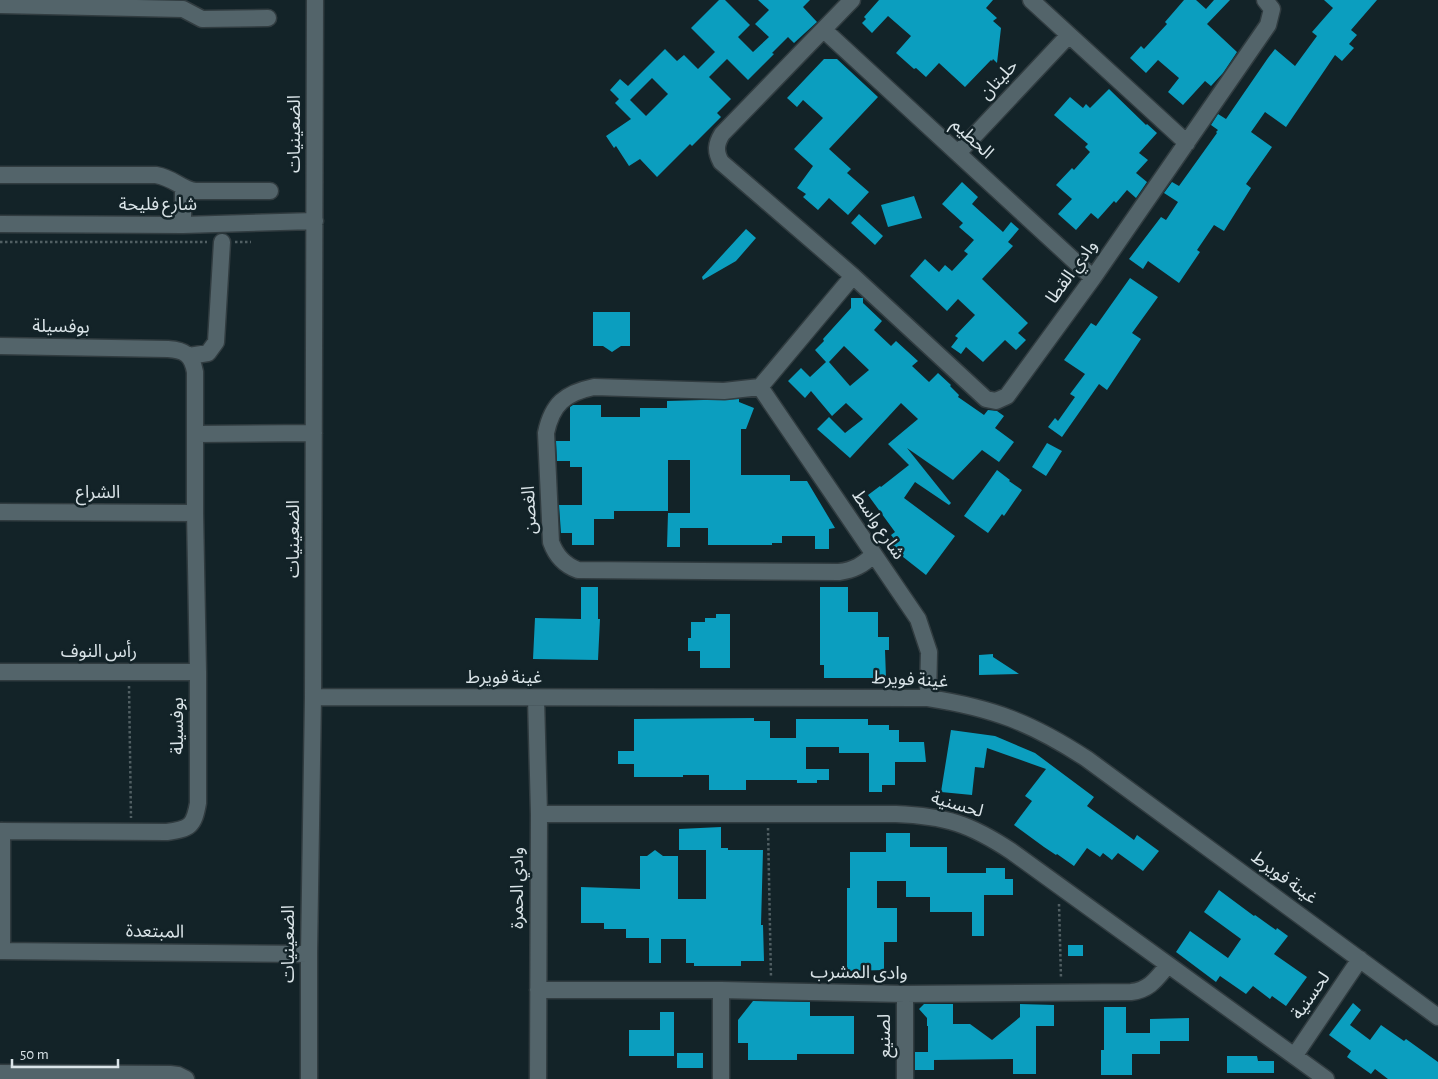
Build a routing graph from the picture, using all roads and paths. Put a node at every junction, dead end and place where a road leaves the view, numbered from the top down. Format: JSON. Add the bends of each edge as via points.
{"nodes":[{"id":1,"x":316,"y":0,"type":"edge"},
{"id":2,"x":852,"y":0,"type":"edge"},
{"id":3,"x":1031,"y":0,"type":"edge"},
{"id":4,"x":1265,"y":0,"type":"edge"},
{"id":5,"x":103,"y":3,"type":"edge"},
{"id":6,"x":0,"y":5,"type":"edge"},
{"id":7,"x":268,"y":18,"type":"dead end"},
{"id":8,"x":824,"y":30,"type":"junction"},
{"id":9,"x":1069,"y":34,"type":"junction"},
{"id":10,"x":1187,"y":143,"type":"junction"},
{"id":11,"x":958,"y":153,"type":"junction"},
{"id":12,"x":0,"y":174,"type":"edge"},
{"id":13,"x":183,"y":187,"type":"junction"},
{"id":14,"x":270,"y":191,"type":"dead end"},
{"id":15,"x":315,"y":221,"type":"junction"},
{"id":16,"x":0,"y":224,"type":"edge"},
{"id":17,"x":183,"y":225,"type":"junction"},
{"id":18,"x":0,"y":242,"type":"edge"},
{"id":19,"x":222,"y":242,"type":"junction"},
{"id":20,"x":251,"y":242,"type":"dead end"},
{"id":21,"x":853,"y":276,"type":"junction"},
{"id":22,"x":1093,"y":278,"type":"junction"},
{"id":23,"x":0,"y":346,"type":"edge"},
{"id":24,"x":189,"y":356,"type":"junction"},
{"id":25,"x":760,"y":387,"type":"junction"},
{"id":26,"x":314,"y":433,"type":"junction"},
{"id":27,"x":196,"y":434,"type":"junction"},
{"id":28,"x":0,"y":512,"type":"edge"},
{"id":29,"x":195,"y":513,"type":"junction"},
{"id":30,"x":873,"y":554,"type":"junction"},
{"id":31,"x":0,"y":672,"type":"edge"},
{"id":32,"x":128,"y":672,"type":"junction"},
{"id":33,"x":198,"y":672,"type":"junction"},
{"id":34,"x":313,"y":698,"type":"junction"},
{"id":35,"x":536,"y":698,"type":"junction"},
{"id":36,"x":928,"y":698,"type":"junction"},
{"id":37,"x":539,"y":814,"type":"junction"},
{"id":38,"x":768,"y":814,"type":"junction"},
{"id":39,"x":1,"y":831,"type":"edge"},
{"id":40,"x":132,"y":832,"type":"junction"},
{"id":41,"x":1064,"y":889,"type":"junction"},
{"id":42,"x":1,"y":951,"type":"edge"},
{"id":43,"x":309,"y":954,"type":"junction"},
{"id":44,"x":1360,"y":960,"type":"junction"},
{"id":45,"x":1168,"y":965,"type":"junction"},
{"id":46,"x":538,"y":990,"type":"junction"},
{"id":47,"x":721,"y":990,"type":"junction"},
{"id":48,"x":772,"y":991,"type":"junction"},
{"id":49,"x":1062,"y":992,"type":"junction"},
{"id":50,"x":905,"y":994,"type":"junction"},
{"id":51,"x":1438,"y":1017,"type":"edge"},
{"id":52,"x":1295,"y":1055,"type":"junction"},
{"id":53,"x":0,"y":1073,"type":"edge"},
{"id":54,"x":186,"y":1079,"type":"edge"},
{"id":55,"x":309,"y":1079,"type":"edge"},
{"id":56,"x":538,"y":1079,"type":"edge"},
{"id":57,"x":721,"y":1079,"type":"edge"},
{"id":58,"x":905,"y":1079,"type":"edge"},
{"id":59,"x":1326,"y":1079,"type":"edge"}],
"edges":[{"from":1,"to":15,"type":"street","name":"الضعينيات"},
{"from":2,"to":8,"type":"street","name":"وادي القطا"},
{"from":3,"to":9,"type":"street"},
{"from":4,"to":10,"type":"street","name":"وادي القطا","via":[[1272,9],[1268,25]]},
{"from":5,"to":6,"type":"street"},
{"from":5,"to":7,"type":"street","via":[[183,10],[202,19]]},
{"from":8,"to":11,"type":"street","name":"الحطيم"},
{"from":8,"to":21,"type":"street","name":"وادي القطا","via":[[722,134],[716,148],[721,162]]},
{"from":9,"to":10,"type":"street"},
{"from":9,"to":11,"type":"street","name":"حليتان"},
{"from":10,"to":22,"type":"street","name":"وادي القطا"},
{"from":11,"to":22,"type":"street","name":"الحطيم"},
{"from":12,"to":13,"type":"street","via":[[156,175]]},
{"from":13,"to":14,"type":"street","via":[[195,192]]},
{"from":13,"to":17,"type":"street"},
{"from":15,"to":17,"type":"street","name":"شارع فليحة"},
{"from":15,"to":26,"type":"street","name":"الضعينيات"},
{"from":16,"to":17,"type":"street","name":"شارع فليحة"},
{"from":18,"to":19,"type":"path"},
{"from":19,"to":20,"type":"path"},
{"from":19,"to":24,"type":"street","via":[[216,342],[208,353]]},
{"from":21,"to":22,"type":"street","name":"وادي القطا","via":[[986,399],[996,401],[1006,396]]},
{"from":21,"to":25,"type":"street"},
{"from":23,"to":24,"type":"street","name":"بوفسيلة","via":[[168,349]]},
{"from":24,"to":27,"type":"street","name":"بوفسيلة","via":[[195,372]]},
{"from":25,"to":30,"type":"street","name":"شارع واسط"},
{"from":25,"to":30,"type":"street","name":"الغصن","via":[[724,391],[594,387],[566,396],[556,406],[546,433],[551,542],[558,557],[578,570],[839,572],[864,564]]},
{"from":26,"to":27,"type":"street"},
{"from":26,"to":34,"type":"street","name":"الضعينيات"},
{"from":27,"to":29,"type":"street","name":"بوفسيلة"},
{"from":28,"to":29,"type":"street","name":"الشراع"},
{"from":29,"to":33,"type":"street","name":"بوفسيلة"},
{"from":30,"to":36,"type":"street","name":"شارع واسط","via":[[924,632],[929,652]]},
{"from":31,"to":32,"type":"street","name":"رأس النوف"},
{"from":32,"to":33,"type":"street","name":"رأس النوف"},
{"from":32,"to":40,"type":"path"},
{"from":33,"to":40,"type":"street","name":"بوفسيلة","via":[[196,816],[191,826],[182,830]]},
{"from":34,"to":35,"type":"street","name":"غينة فويرط"},
{"from":34,"to":43,"type":"street","name":"الضعينيات"},
{"from":35,"to":36,"type":"street","name":"غينة فويرط"},
{"from":35,"to":37,"type":"street","name":"وادي الحمرة"},
{"from":36,"to":44,"type":"street","name":"غينة فويرط","via":[[995,712],[1058,740]]},
{"from":37,"to":38,"type":"street","name":"لحسنية"},
{"from":37,"to":46,"type":"street","name":"وادي الحمرة"},
{"from":38,"to":41,"type":"street","name":"لحسنية","via":[[919,815],[957,822],[985,834]]},
{"from":38,"to":48,"type":"path"},
{"from":39,"to":40,"type":"street","name":"بوفسيلة"},
{"from":39,"to":42,"type":"street","name":"بوفسيلة"},
{"from":41,"to":45,"type":"street","name":"لحسنية"},
{"from":41,"to":49,"type":"path","via":[[1059,908]]},
{"from":42,"to":43,"type":"street","name":"المبتعدة"},
{"from":43,"to":55,"type":"street","name":"الضعينيات"},
{"from":44,"to":51,"type":"street","name":"غينة فويرط"},
{"from":44,"to":52,"type":"street","name":"لحسنية"},
{"from":45,"to":49,"type":"street","name":"وادى المشرب","via":[[1150,986],[1138,991]]},
{"from":45,"to":52,"type":"street","name":"لحسنية"},
{"from":46,"to":47,"type":"street","name":"وادى المشرب"},
{"from":46,"to":56,"type":"street","name":"وادي الحمرة"},
{"from":47,"to":48,"type":"street","name":"وادى المشرب"},
{"from":47,"to":57,"type":"street"},
{"from":48,"to":50,"type":"street","name":"وادى المشرب"},
{"from":49,"to":50,"type":"street","name":"وادى المشرب"},
{"from":50,"to":58,"type":"street","name":"لصنيع"},
{"from":52,"to":59,"type":"street","name":"لحسنية"},
{"from":53,"to":54,"type":"street","via":[[178,1074]]}]}
